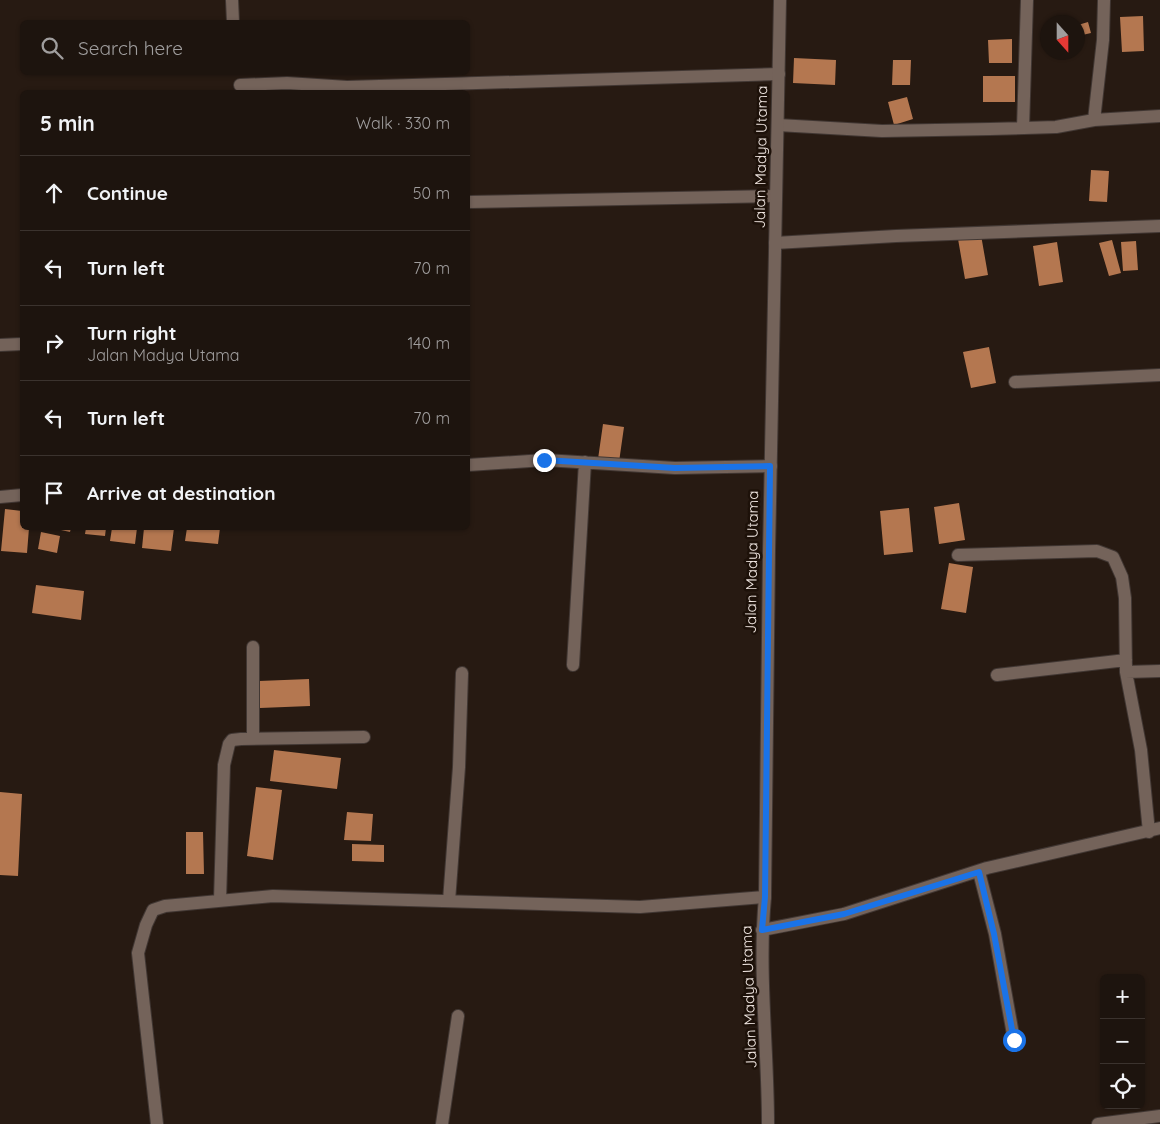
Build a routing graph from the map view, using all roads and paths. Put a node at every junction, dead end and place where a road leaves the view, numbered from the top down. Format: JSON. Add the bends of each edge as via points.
{"nodes":[{"id":1,"x":232,"y":0,"type":"edge"},
{"id":2,"x":780,"y":0,"type":"edge"},
{"id":3,"x":1027,"y":0,"type":"edge"},
{"id":4,"x":1104,"y":0,"type":"edge"},
{"id":5,"x":233,"y":20,"type":"edge"},
{"id":6,"x":779,"y":74,"type":"junction"},
{"id":7,"x":240,"y":83,"type":"edge"},
{"id":8,"x":1160,"y":116,"type":"edge"},
{"id":9,"x":1094,"y":120,"type":"junction"},
{"id":10,"x":778,"y":125,"type":"junction"},
{"id":11,"x":1023,"y":128,"type":"junction"},
{"id":12,"x":776,"y":196,"type":"junction"},
{"id":13,"x":470,"y":202,"type":"edge"},
{"id":14,"x":1160,"y":226,"type":"edge"},
{"id":15,"x":775,"y":243,"type":"junction"},
{"id":16,"x":20,"y":344,"type":"edge"},
{"id":17,"x":0,"y":345,"type":"edge"},
{"id":18,"x":1160,"y":376,"type":"edge"},
{"id":19,"x":1015,"y":382,"type":"dead end"},
{"id":20,"x":585,"y":462,"type":"junction"},
{"id":21,"x":470,"y":465,"type":"edge"},
{"id":22,"x":770,"y":466,"type":"junction"},
{"id":23,"x":20,"y":495,"type":"edge"},
{"id":24,"x":0,"y":497,"type":"edge"},
{"id":25,"x":958,"y":555,"type":"dead end"},
{"id":26,"x":253,"y":647,"type":"dead end"},
{"id":27,"x":573,"y":665,"type":"dead end"},
{"id":28,"x":1126,"y":666,"type":"junction"},
{"id":29,"x":1160,"y":670,"type":"edge"},
{"id":30,"x":462,"y":673,"type":"dead end"},
{"id":31,"x":998,"y":675,"type":"dead end"},
{"id":32,"x":364,"y":738,"type":"dead end"},
{"id":33,"x":253,"y":739,"type":"junction"},
{"id":34,"x":1155,"y":830,"type":"edge"},
{"id":35,"x":979,"y":872,"type":"junction"},
{"id":36,"x":765,"y":897,"type":"junction"},
{"id":37,"x":220,"y":900,"type":"junction"},
{"id":38,"x":449,"y":901,"type":"junction"},
{"id":39,"x":762,"y":930,"type":"junction"},
{"id":40,"x":458,"y":1016,"type":"dead end"},
{"id":41,"x":1014,"y":1040,"type":"dead end"},
{"id":42,"x":1160,"y":1116,"type":"edge"},
{"id":43,"x":157,"y":1124,"type":"edge"},
{"id":44,"x":442,"y":1124,"type":"edge"},
{"id":45,"x":768,"y":1124,"type":"edge"},
{"id":46,"x":1099,"y":1124,"type":"edge"}],
"edges":[{"from":1,"to":5,"type":"street"},
{"from":2,"to":6,"type":"street","name":"Jalan Madya Utama"},
{"from":3,"to":11,"type":"street"},
{"from":4,"to":9,"type":"street"},
{"from":6,"to":7,"type":"street","via":[[347,87]]},
{"from":6,"to":10,"type":"street","name":"Jalan Madya Utama"},
{"from":8,"to":9,"type":"street"},
{"from":9,"to":11,"type":"street","via":[[1056,127]]},
{"from":10,"to":11,"type":"street","via":[[882,131]]},
{"from":10,"to":12,"type":"street","name":"Jalan Madya Utama"},
{"from":12,"to":13,"type":"street"},
{"from":12,"to":15,"type":"street","name":"Jalan Madya Utama"},
{"from":14,"to":15,"type":"street"},
{"from":15,"to":22,"type":"street","name":"Jalan Madya Utama"},
{"from":16,"to":17,"type":"street"},
{"from":18,"to":19,"type":"street"},
{"from":20,"to":21,"type":"street","via":[[544,460]]},
{"from":20,"to":22,"type":"street","via":[[675,468]]},
{"from":20,"to":27,"type":"street"},
{"from":22,"to":36,"type":"street","name":"Jalan Madya Utama"},
{"from":23,"to":24,"type":"street"},
{"from":25,"to":28,"type":"street","via":[[1097,552],[1112,558],[1122,577],[1125,598]]},
{"from":26,"to":33,"type":"street"},
{"from":28,"to":29,"type":"street"},
{"from":28,"to":31,"type":"street"},
{"from":28,"to":34,"type":"street"},
{"from":30,"to":38,"type":"street"},
{"from":32,"to":33,"type":"street"},
{"from":33,"to":37,"type":"street","via":[[232,740],[227,748],[222,795]]},
{"from":34,"to":35,"type":"street"},
{"from":35,"to":39,"type":"street","via":[[844,914]]},
{"from":35,"to":41,"type":"street"},
{"from":36,"to":38,"type":"street","via":[[640,907]]},
{"from":36,"to":39,"type":"street","name":"Jalan Madya Utama"},
{"from":37,"to":38,"type":"street","via":[[273,896]]},
{"from":37,"to":43,"type":"street","via":[[153,910],[138,953]]},
{"from":39,"to":45,"type":"street","name":"Jalan Madya Utama"},
{"from":40,"to":44,"type":"street"},
{"from":42,"to":46,"type":"street"}]}
